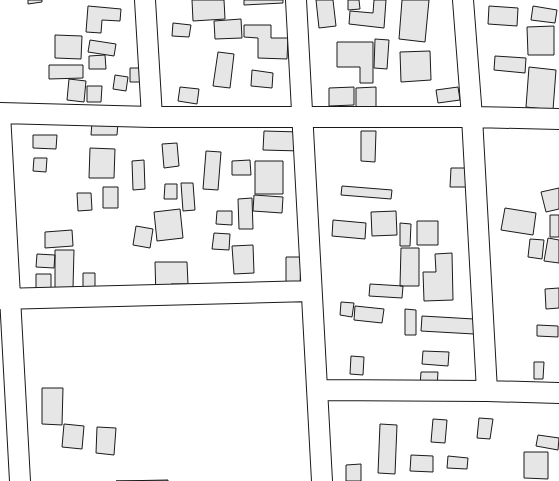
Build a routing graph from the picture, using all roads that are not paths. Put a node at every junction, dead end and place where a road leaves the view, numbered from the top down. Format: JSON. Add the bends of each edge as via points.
{"nodes":[{"id":1,"x":145,"y":0,"type":"edge"},
{"id":2,"x":296,"y":0,"type":"edge"},
{"id":3,"x":463,"y":0,"type":"edge"},
{"id":4,"x":0,"y":113,"type":"edge"},
{"id":5,"x":152,"y":117,"type":"junction"},
{"id":6,"x":302,"y":117,"type":"junction"},
{"id":7,"x":472,"y":117,"type":"junction"},
{"id":8,"x":559,"y":119,"type":"edge"},
{"id":9,"x":311,"y":291,"type":"junction"},
{"id":10,"x":5,"y":299,"type":"edge"},
{"id":11,"x":317,"y":390,"type":"junction"},
{"id":12,"x":487,"y":391,"type":"junction"},
{"id":13,"x":559,"y":393,"type":"edge"},
{"id":14,"x":20,"y":481,"type":"edge"},
{"id":15,"x":322,"y":481,"type":"edge"}],
"edges":[{"from":1,"to":5,"type":"street"},
{"from":2,"to":6,"type":"street"},
{"from":3,"to":7,"type":"street"},
{"from":4,"to":5,"type":"street"},
{"from":4,"to":10,"type":"street"},
{"from":5,"to":6,"type":"street"},
{"from":6,"to":7,"type":"street"},
{"from":6,"to":9,"type":"street"},
{"from":7,"to":8,"type":"street"},
{"from":7,"to":12,"type":"street"},
{"from":9,"to":10,"type":"street"},
{"from":9,"to":11,"type":"street"},
{"from":10,"to":14,"type":"street"},
{"from":11,"to":12,"type":"street"},
{"from":11,"to":15,"type":"street"},
{"from":12,"to":13,"type":"street"}]}
